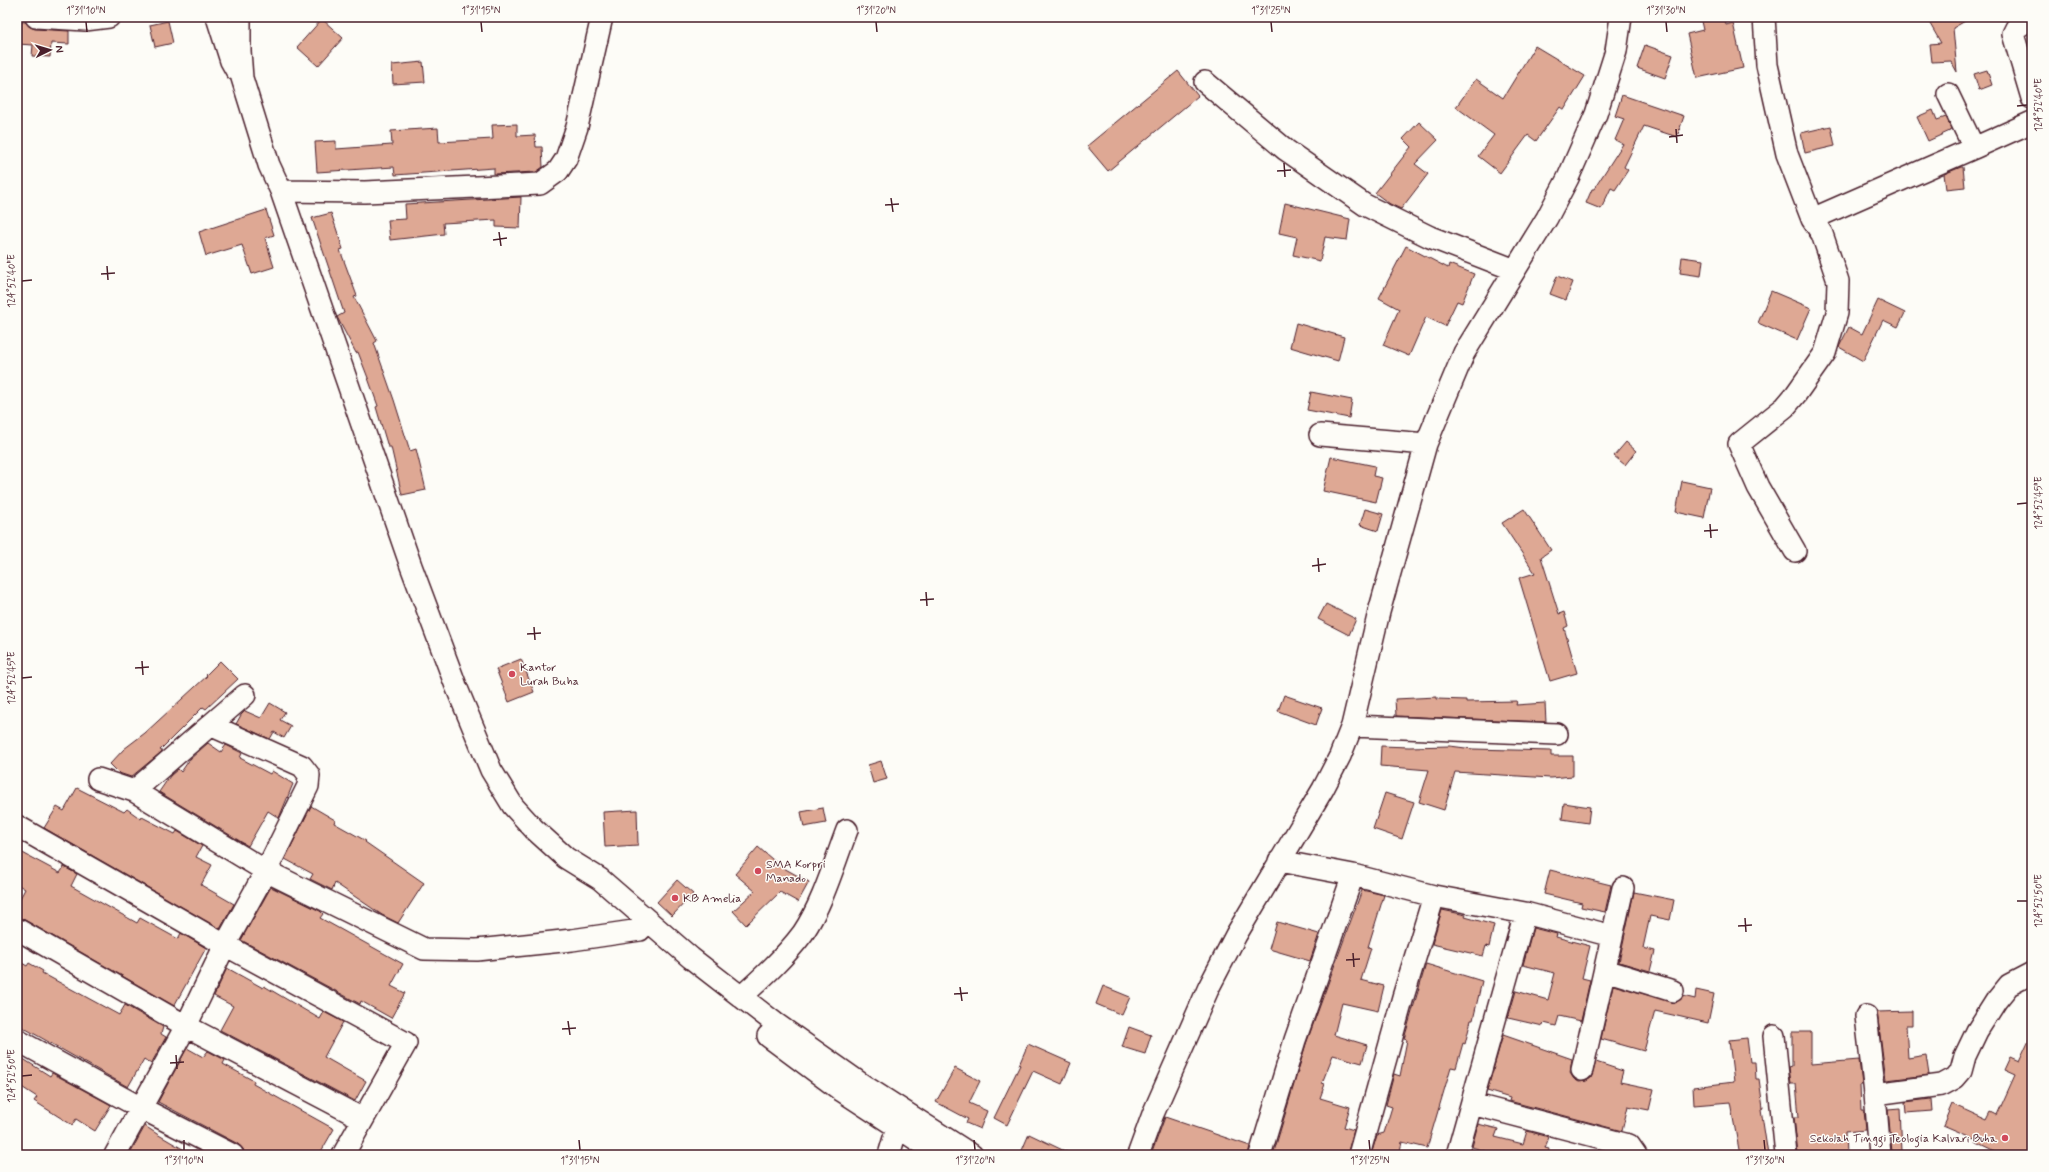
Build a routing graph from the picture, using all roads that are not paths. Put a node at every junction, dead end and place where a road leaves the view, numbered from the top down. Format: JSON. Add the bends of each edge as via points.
{"nodes":[{"id":1,"x":36,"y":17,"type":"edge"},
{"id":2,"x":109,"y":17,"type":"edge"},
{"id":3,"x":217,"y":17,"type":"edge"},
{"id":4,"x":240,"y":17,"type":"edge"},
{"id":5,"x":602,"y":17,"type":"edge"},
{"id":6,"x":1622,"y":17,"type":"edge"},
{"id":7,"x":1764,"y":17,"type":"edge"},
{"id":8,"x":2032,"y":18,"type":"edge"},
{"id":9,"x":242,"y":78,"type":"junction"},
{"id":10,"x":1205,"y":82,"type":"dead end"},
{"id":11,"x":1948,"y":94,"type":"dead end"},
{"id":12,"x":2032,"y":98,"type":"edge"},
{"id":13,"x":2032,"y":122,"type":"edge"},
{"id":14,"x":1974,"y":148,"type":"junction"},
{"id":15,"x":281,"y":191,"type":"junction"},
{"id":16,"x":1812,"y":220,"type":"junction"},
{"id":17,"x":1515,"y":270,"type":"junction"},
{"id":18,"x":1320,"y":435,"type":"dead end"},
{"id":19,"x":1426,"y":444,"type":"junction"},
{"id":20,"x":1795,"y":551,"type":"dead end"},
{"id":21,"x":245,"y":695,"type":"dead end"},
{"id":22,"x":210,"y":725,"type":"junction"},
{"id":23,"x":1352,"y":726,"type":"junction"},
{"id":24,"x":1557,"y":734,"type":"dead end"},
{"id":25,"x":98,"y":779,"type":"dead end"},
{"id":26,"x":134,"y":791,"type":"junction"},
{"id":27,"x":17,"y":826,"type":"edge"},
{"id":28,"x":847,"y":830,"type":"dead end"},
{"id":29,"x":566,"y":858,"type":"junction"},
{"id":30,"x":1279,"y":861,"type":"junction"},
{"id":31,"x":266,"y":871,"type":"junction"},
{"id":32,"x":1353,"y":875,"type":"junction"},
{"id":33,"x":1624,"y":888,"type":"dead end"},
{"id":34,"x":1434,"y":896,"type":"junction"},
{"id":35,"x":1525,"y":913,"type":"junction"},
{"id":36,"x":17,"y":929,"type":"edge"},
{"id":37,"x":640,"y":930,"type":"junction"},
{"id":38,"x":1612,"y":936,"type":"junction"},
{"id":39,"x":225,"y":945,"type":"junction"},
{"id":40,"x":1605,"y":970,"type":"junction"},
{"id":41,"x":2032,"y":973,"type":"edge"},
{"id":42,"x":1673,"y":991,"type":"dead end"},
{"id":43,"x":741,"y":997,"type":"junction"},
{"id":44,"x":1866,"y":1016,"type":"dead end"},
{"id":45,"x":186,"y":1026,"type":"junction"},
{"id":46,"x":1774,"y":1036,"type":"dead end"},
{"id":47,"x":17,"y":1040,"type":"edge"},
{"id":48,"x":1582,"y":1070,"type":"dead end"},
{"id":49,"x":1875,"y":1094,"type":"junction"},
{"id":50,"x":1472,"y":1104,"type":"junction"},
{"id":51,"x":141,"y":1108,"type":"junction"},
{"id":52,"x":363,"y":1119,"type":"junction"},
{"id":53,"x":897,"y":1128,"type":"junction"},
{"id":54,"x":115,"y":1155,"type":"edge"},
{"id":55,"x":233,"y":1155,"type":"edge"},
{"id":56,"x":343,"y":1155,"type":"edge"},
{"id":57,"x":889,"y":1155,"type":"edge"},
{"id":58,"x":940,"y":1155,"type":"edge"},
{"id":59,"x":972,"y":1155,"type":"edge"},
{"id":60,"x":1138,"y":1155,"type":"edge"},
{"id":61,"x":1260,"y":1155,"type":"edge"},
{"id":62,"x":1359,"y":1155,"type":"edge"},
{"id":63,"x":1457,"y":1155,"type":"edge"},
{"id":64,"x":1636,"y":1155,"type":"edge"},
{"id":65,"x":1786,"y":1155,"type":"edge"},
{"id":66,"x":1880,"y":1155,"type":"edge"}],
"edges":[{"from":1,"to":2,"type":"street","via":[[85,20]]},
{"from":3,"to":9,"type":"street","via":[[231,61]]},
{"from":4,"to":9,"type":"street"},
{"from":5,"to":15,"type":"street","via":[[577,127],[566,159],[558,171],[540,184],[365,192]]},
{"from":6,"to":17,"type":"street","via":[[1616,51],[1596,114],[1568,178]]},
{"from":7,"to":16,"type":"street","via":[[1767,65],[1787,154]]},
{"from":8,"to":12,"type":"street","via":[[2016,28],[2013,34]]},
{"from":9,"to":15,"type":"street","via":[[269,165]]},
{"from":10,"to":17,"type":"street","via":[[1286,150],[1365,205],[1430,237]]},
{"from":11,"to":14,"type":"street"},
{"from":13,"to":14,"type":"street"},
{"from":14,"to":16,"type":"street"},
{"from":15,"to":29,"type":"street","via":[[411,566],[477,740],[490,770],[513,806],[534,830]]},
{"from":16,"to":20,"type":"street","via":[[1822,234],[1838,281],[1838,314],[1825,353],[1796,394],[1785,407],[1738,444],[1758,487]]},
{"from":17,"to":19,"type":"street","via":[[1464,353]]},
{"from":18,"to":19,"type":"street"},
{"from":19,"to":23,"type":"street","via":[[1379,612]]},
{"from":21,"to":22,"type":"street"},
{"from":22,"to":26,"type":"street"},
{"from":22,"to":31,"type":"street","via":[[302,766],[309,775],[308,786]]},
{"from":23,"to":24,"type":"street"},
{"from":23,"to":30,"type":"street","via":[[1323,789]]},
{"from":25,"to":26,"type":"street"},
{"from":26,"to":31,"type":"street"},
{"from":27,"to":39,"type":"street"},
{"from":28,"to":43,"type":"street","via":[[804,931],[785,956]]},
{"from":29,"to":37,"type":"street","via":[[582,880]]},
{"from":29,"to":43,"type":"street","via":[[600,879],[691,958]]},
{"from":30,"to":32,"type":"street"},
{"from":30,"to":60,"type":"street","via":[[1209,987],[1153,1114]]},
{"from":31,"to":37,"type":"street","via":[[424,948],[477,950]]},
{"from":31,"to":39,"type":"street"},
{"from":32,"to":34,"type":"street"},
{"from":32,"to":61,"type":"street","via":[[1295,1040]]},
{"from":33,"to":38,"type":"street"},
{"from":34,"to":35,"type":"street"},
{"from":34,"to":62,"type":"street","via":[[1402,997]]},
{"from":35,"to":38,"type":"street"},
{"from":35,"to":50,"type":"street"},
{"from":36,"to":45,"type":"street"},
{"from":37,"to":53,"type":"street","via":[[759,1029]]},
{"from":38,"to":40,"type":"street"},
{"from":39,"to":45,"type":"street"},
{"from":39,"to":52,"type":"street","via":[[406,1043]]},
{"from":40,"to":42,"type":"street"},
{"from":40,"to":48,"type":"street"},
{"from":41,"to":49,"type":"street","via":[[2009,985],[1996,1001],[1977,1031],[1961,1071],[1955,1078],[1942,1085]]},
{"from":43,"to":59,"type":"street","via":[[775,1024],[863,1085]]},
{"from":44,"to":49,"type":"street"},
{"from":45,"to":51,"type":"street"},
{"from":45,"to":52,"type":"street"},
{"from":46,"to":65,"type":"street"},
{"from":47,"to":51,"type":"street"},
{"from":49,"to":66,"type":"street"},
{"from":50,"to":63,"type":"street"},
{"from":50,"to":64,"type":"street","via":[[1629,1145]]},
{"from":51,"to":54,"type":"street"},
{"from":51,"to":55,"type":"street"},
{"from":52,"to":56,"type":"street"},
{"from":53,"to":57,"type":"street"},
{"from":53,"to":58,"type":"street"}]}
